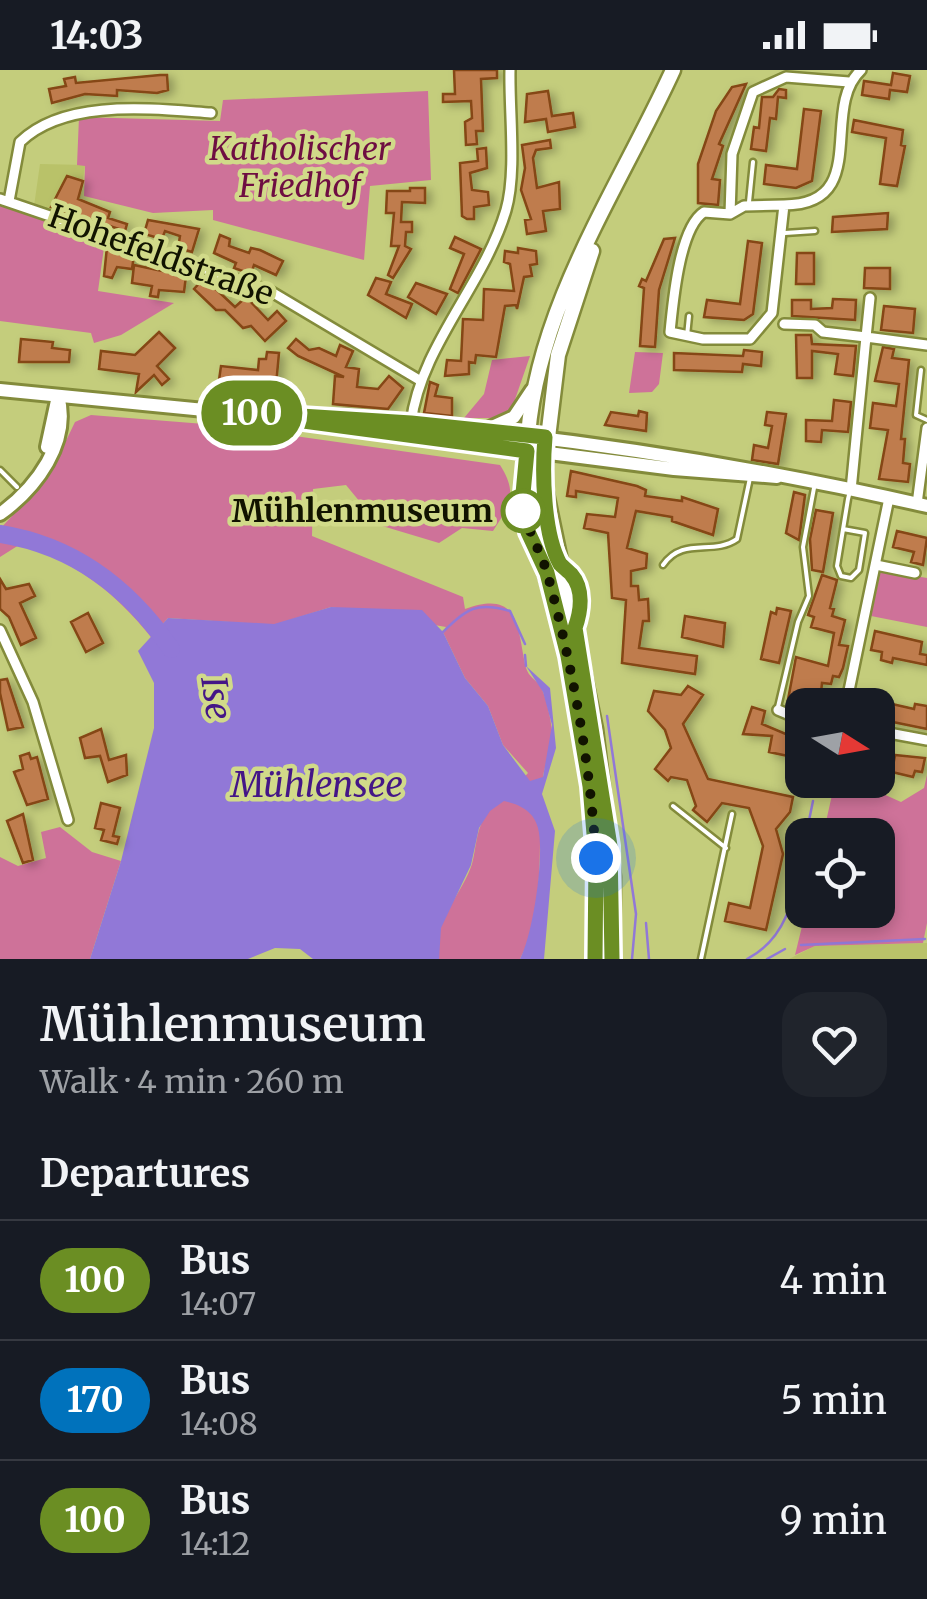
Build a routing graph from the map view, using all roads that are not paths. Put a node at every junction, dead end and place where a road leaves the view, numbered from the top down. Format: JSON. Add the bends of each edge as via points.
{"nodes":[{"id":1,"x":510,"y":70,"type":"edge"},
{"id":2,"x":673,"y":70,"type":"edge"},
{"id":3,"x":861,"y":70,"type":"edge"},
{"id":4,"x":776,"y":75,"type":"edge"},
{"id":5,"x":849,"y":82,"type":"junction"},
{"id":6,"x":211,"y":113,"type":"dead end"},
{"id":7,"x":753,"y":162,"type":"dead end"},
{"id":8,"x":4,"y":200,"type":"edge"},
{"id":9,"x":749,"y":206,"type":"junction"},
{"id":10,"x":784,"y":206,"type":"junction"},
{"id":11,"x":606,"y":208,"type":"junction"},
{"id":12,"x":730,"y":214,"type":"junction"},
{"id":13,"x":815,"y":231,"type":"dead end"},
{"id":14,"x":782,"y":233,"type":"junction"},
{"id":15,"x":870,"y":298,"type":"dead end"},
{"id":16,"x":689,"y":316,"type":"dead end"},
{"id":17,"x":784,"y":324,"type":"dead end"},
{"id":18,"x":688,"y":336,"type":"junction"},
{"id":19,"x":866,"y":337,"type":"junction"},
{"id":20,"x":927,"y":345,"type":"edge"},
{"id":21,"x":921,"y":370,"type":"dead end"},
{"id":22,"x":421,"y":382,"type":"junction"},
{"id":23,"x":535,"y":383,"type":"junction"},
{"id":24,"x":0,"y":390,"type":"edge"},
{"id":25,"x":58,"y":396,"type":"junction"},
{"id":26,"x":236,"y":412,"type":"junction"},
{"id":27,"x":927,"y":420,"type":"edge"},
{"id":28,"x":411,"y":423,"type":"junction"},
{"id":29,"x":927,"y":428,"type":"edge"},
{"id":30,"x":486,"y":430,"type":"junction"},
{"id":31,"x":545,"y":437,"type":"junction"},
{"id":32,"x":527,"y":443,"type":"junction"},
{"id":33,"x":544,"y":454,"type":"junction"},
{"id":34,"x":0,"y":470,"type":"edge"},
{"id":35,"x":750,"y":472,"type":"junction"},
{"id":36,"x":808,"y":482,"type":"junction"},
{"id":37,"x":16,"y":488,"type":"dead end"},
{"id":38,"x":851,"y":490,"type":"junction"},
{"id":39,"x":889,"y":498,"type":"junction"},
{"id":40,"x":922,"y":505,"type":"edge"},
{"id":41,"x":0,"y":514,"type":"edge"},
{"id":42,"x":843,"y":529,"type":"junction"},
{"id":43,"x":876,"y":564,"type":"junction"},
{"id":44,"x":663,"y":566,"type":"dead end"},
{"id":45,"x":920,"y":574,"type":"dead end"},
{"id":46,"x":0,"y":630,"type":"edge"},
{"id":47,"x":850,"y":688,"type":"edge"},
{"id":48,"x":778,"y":710,"type":"joint"},
{"id":49,"x":785,"y":713,"type":"edge"},
{"id":50,"x":895,"y":733,"type":"edge"},
{"id":51,"x":927,"y":740,"type":"edge"},
{"id":52,"x":673,"y":806,"type":"dead end"},
{"id":53,"x":732,"y":814,"type":"dead end"},
{"id":54,"x":68,"y":820,"type":"dead end"},
{"id":55,"x":726,"y":848,"type":"junction"},
{"id":56,"x":595,"y":959,"type":"edge"},
{"id":57,"x":612,"y":959,"type":"edge"},
{"id":58,"x":701,"y":959,"type":"edge"}],
"edges":[{"from":1,"to":22,"type":"street","via":[[506,210]]},
{"from":2,"to":11,"type":"main road"},
{"from":3,"to":5,"type":"street"},
{"from":4,"to":5,"type":"street"},
{"from":4,"to":12,"type":"street","via":[[752,92],[740,125]]},
{"from":5,"to":10,"type":"street","via":[[836,180],[814,202]]},
{"from":6,"to":8,"type":"street","via":[[86,113],[47,120],[20,142]]},
{"from":7,"to":9,"type":"lane"},
{"from":8,"to":22,"type":"street","name":"Hohefeldstraße","via":[[270,292]]},
{"from":9,"to":10,"type":"street"},
{"from":9,"to":12,"type":"street"},
{"from":10,"to":14,"type":"street"},
{"from":11,"to":23,"type":"main road","via":[[565,287]]},
{"from":11,"to":31,"type":"main road","via":[[558,356]]},
{"from":12,"to":18,"type":"street","via":[[704,212],[694,222],[675,282],[670,332]]},
{"from":13,"to":14,"type":"lane"},
{"from":14,"to":18,"type":"street","via":[[772,313],[750,339]]},
{"from":15,"to":19,"type":"street"},
{"from":16,"to":18,"type":"lane"},
{"from":17,"to":19,"type":"street"},
{"from":19,"to":20,"type":"street"},
{"from":19,"to":38,"type":"street"},
{"from":21,"to":27,"type":"lane","via":[[916,415]]},
{"from":22,"to":28,"type":"street"},
{"from":23,"to":30,"type":"street","via":[[514,417]]},
{"from":23,"to":32,"type":"main road"},
{"from":24,"to":25,"type":"street"},
{"from":25,"to":26,"type":"street"},
{"from":25,"to":41,"type":"street","via":[[64,418],[59,435],[34,481]]},
{"from":26,"to":28,"type":"street"},
{"from":26,"to":32,"type":"street"},
{"from":28,"to":30,"type":"street"},
{"from":29,"to":40,"type":"street"},
{"from":30,"to":32,"type":"street"},
{"from":31,"to":32,"type":"street"},
{"from":31,"to":33,"type":"main road"},
{"from":31,"to":35,"type":"street"},
{"from":32,"to":33,"type":"street"},
{"from":32,"to":56,"type":"main road","via":[[526,473],[590,786]]},
{"from":33,"to":35,"type":"street"},
{"from":33,"to":57,"type":"main road","via":[[545,495],[581,637],[610,846]]},
{"from":34,"to":37,"type":"lane"},
{"from":35,"to":36,"type":"street"},
{"from":35,"to":44,"type":"lane","via":[[737,539],[725,546],[691,546]]},
{"from":36,"to":38,"type":"street"},
{"from":36,"to":48,"type":"lane","via":[[802,547],[809,596]]},
{"from":38,"to":39,"type":"street"},
{"from":38,"to":42,"type":"lane"},
{"from":39,"to":40,"type":"street"},
{"from":39,"to":43,"type":"street"},
{"from":42,"to":42,"type":"lane","via":[[837,572],[851,578],[859,570],[866,533]]},
{"from":43,"to":45,"type":"street"},
{"from":43,"to":47,"type":"street"},
{"from":46,"to":54,"type":"street","via":[[34,702]]},
{"from":48,"to":49,"type":"street"},
{"from":50,"to":51,"type":"street"},
{"from":52,"to":55,"type":"lane"},
{"from":53,"to":55,"type":"lane"},
{"from":55,"to":58,"type":"lane"}]}
